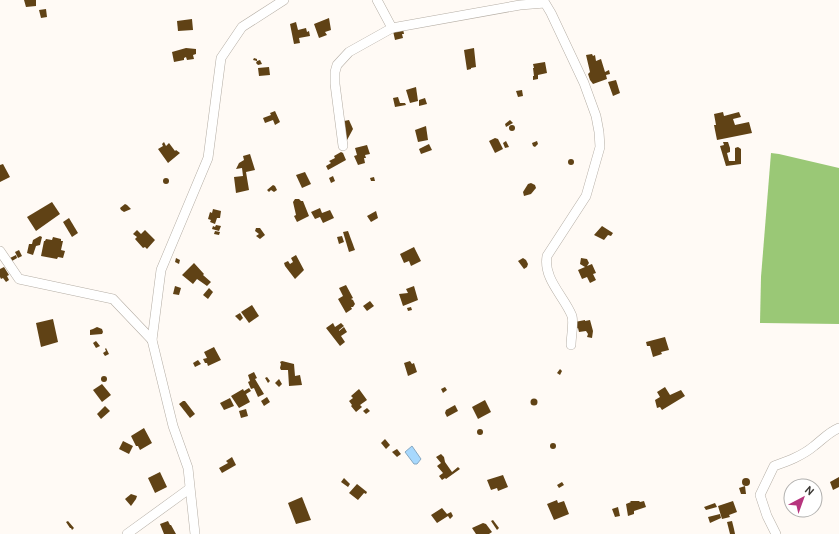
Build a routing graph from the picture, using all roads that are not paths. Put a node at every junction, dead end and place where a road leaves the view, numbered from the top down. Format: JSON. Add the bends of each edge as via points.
{"nodes":[{"id":1,"x":284,"y":0,"type":"edge"},
{"id":2,"x":377,"y":0,"type":"edge"},
{"id":3,"x":392,"y":28,"type":"junction"},
{"id":4,"x":343,"y":146,"type":"dead end"},
{"id":5,"x":0,"y":251,"type":"edge"},
{"id":6,"x":152,"y":340,"type":"junction"},
{"id":7,"x":571,"y":345,"type":"dead end"},
{"id":8,"x":839,"y":428,"type":"edge"},
{"id":9,"x":189,"y":489,"type":"junction"},
{"id":10,"x":127,"y":534,"type":"edge"},
{"id":11,"x":195,"y":534,"type":"edge"},
{"id":12,"x":776,"y":534,"type":"edge"}],
"edges":[{"from":1,"to":6,"type":"street","via":[[242,27],[221,58],[208,158],[161,270]]},
{"from":2,"to":3,"type":"street"},
{"from":3,"to":4,"type":"street","via":[[348,52],[337,65],[335,84]]},
{"from":3,"to":7,"type":"street","via":[[520,5],[545,3],[551,13],[584,83],[596,116],[600,147],[586,196],[547,256],[549,276],[572,318]]},
{"from":5,"to":6,"type":"street","via":[[19,280],[113,299]]},
{"from":6,"to":9,"type":"street","via":[[173,426],[188,468]]},
{"from":8,"to":12,"type":"street","via":[[794,459],[774,466],[760,495]]},
{"from":9,"to":10,"type":"street"},
{"from":9,"to":11,"type":"street"}]}
